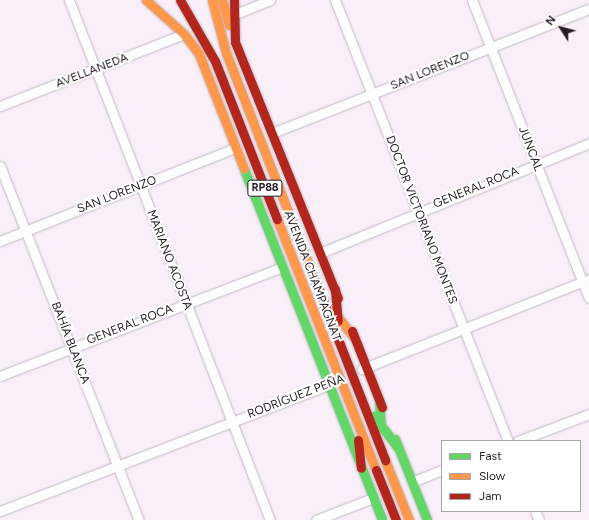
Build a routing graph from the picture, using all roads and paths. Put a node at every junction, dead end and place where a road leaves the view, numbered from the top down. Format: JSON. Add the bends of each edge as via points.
{"nodes":[{"id":1,"x":69,"y":0,"type":"edge"},
{"id":2,"x":146,"y":0,"type":"edge"},
{"id":3,"x":176,"y":0,"type":"edge"},
{"id":4,"x":180,"y":0,"type":"edge"},
{"id":5,"x":212,"y":0,"type":"edge"},
{"id":6,"x":222,"y":0,"type":"edge"},
{"id":7,"x":234,"y":0,"type":"edge"},
{"id":8,"x":270,"y":0,"type":"edge"},
{"id":9,"x":335,"y":0,"type":"edge"},
{"id":10,"x":472,"y":0,"type":"edge"},
{"id":11,"x":589,"y":9,"type":"edge"},
{"id":12,"x":233,"y":15,"type":"junction"},
{"id":13,"x":184,"y":34,"type":"junction"},
{"id":14,"x":235,"y":42,"type":"junction"},
{"id":15,"x":490,"y":47,"type":"junction"},
{"id":16,"x":199,"y":54,"type":"junction"},
{"id":17,"x":96,"y":70,"type":"junction"},
{"id":18,"x":372,"y":94,"type":"junction"},
{"id":19,"x":0,"y":106,"type":"edge"},
{"id":20,"x":272,"y":133,"type":"junction"},
{"id":21,"x":589,"y":143,"type":"edge"},
{"id":22,"x":235,"y":148,"type":"junction"},
{"id":23,"x":536,"y":164,"type":"junction"},
{"id":24,"x":0,"y":166,"type":"edge"},
{"id":25,"x":141,"y":186,"type":"junction"},
{"id":26,"x":418,"y":212,"type":"junction"},
{"id":27,"x":26,"y":231,"type":"junction"},
{"id":28,"x":0,"y":241,"type":"edge"},
{"id":29,"x":320,"y":253,"type":"junction"},
{"id":30,"x":283,"y":267,"type":"junction"},
{"id":31,"x":586,"y":281,"type":"edge"},
{"id":32,"x":335,"y":289,"type":"junction"},
{"id":33,"x":321,"y":294,"type":"junction"},
{"id":34,"x":589,"y":298,"type":"edge"},
{"id":35,"x":309,"y":299,"type":"junction"},
{"id":36,"x":186,"y":304,"type":"junction"},
{"id":37,"x":298,"y":304,"type":"junction"},
{"id":38,"x":338,"y":317,"type":"junction"},
{"id":39,"x":313,"y":325,"type":"junction"},
{"id":40,"x":464,"y":328,"type":"junction"},
{"id":41,"x":355,"y":339,"type":"junction"},
{"id":42,"x":341,"y":343,"type":"junction"},
{"id":43,"x":72,"y":348,"type":"junction"},
{"id":44,"x":328,"y":348,"type":"junction"},
{"id":45,"x":317,"y":353,"type":"junction"},
{"id":46,"x":366,"y":366,"type":"junction"},
{"id":47,"x":0,"y":376,"type":"edge"},
{"id":48,"x":353,"y":376,"type":"junction"},
{"id":49,"x":341,"y":380,"type":"junction"},
{"id":50,"x":329,"y":384,"type":"junction"},
{"id":51,"x":379,"y":400,"type":"junction"},
{"id":52,"x":365,"y":405,"type":"junction"},
{"id":53,"x":353,"y":410,"type":"junction"},
{"id":54,"x":341,"y":414,"type":"junction"},
{"id":55,"x":589,"y":414,"type":"edge"},
{"id":56,"x":232,"y":422,"type":"junction"},
{"id":57,"x":381,"y":424,"type":"junction"},
{"id":58,"x":358,"y":438,"type":"junction"},
{"id":59,"x":508,"y":440,"type":"edge"},
{"id":60,"x":521,"y":440,"type":"edge"},
{"id":61,"x":398,"y":448,"type":"junction"},
{"id":62,"x":383,"y":452,"type":"junction"},
{"id":63,"x":371,"y":458,"type":"junction"},
{"id":64,"x":118,"y":466,"type":"junction"},
{"id":65,"x":361,"y":468,"type":"junction"},
{"id":66,"x":441,"y":470,"type":"edge"},
{"id":67,"x":412,"y":482,"type":"junction"},
{"id":68,"x":373,"y":498,"type":"junction"},
{"id":69,"x":0,"y":511,"type":"edge"},
{"id":70,"x":139,"y":520,"type":"edge"},
{"id":71,"x":270,"y":520,"type":"edge"},
{"id":72,"x":316,"y":520,"type":"edge"},
{"id":73,"x":382,"y":520,"type":"edge"},
{"id":74,"x":396,"y":520,"type":"edge"},
{"id":75,"x":409,"y":520,"type":"edge"},
{"id":76,"x":427,"y":520,"type":"edge"}],
"edges":[{"from":1,"to":17,"type":"street","name":"MARIANO ACOSTA"},
{"from":2,"to":13,"type":"main road","name":"AVENIDA CHAMPAGNAT"},
{"from":3,"to":16,"type":"main road","name":"AVENIDA CHAMPAGNAT"},
{"from":4,"to":35,"type":"main road","name":"AVENIDA CHAMPAGNAT","number":"RP88","via":[[216,61]]},
{"from":5,"to":33,"type":"main road","name":"AVENIDA CHAMPAGNAT","number":"RP88","via":[[226,53]]},
{"from":6,"to":14,"type":"main road","name":"AVENIDA CHAMPAGNAT"},
{"from":7,"to":12,"type":"main road","name":"AVENIDA CHAMPAGNAT"},
{"from":8,"to":12,"type":"street"},
{"from":9,"to":18,"type":"street","name":"DOCTOR VICTORIANO MONTES"},
{"from":10,"to":15,"type":"street","name":"JUNCAL"},
{"from":11,"to":15,"type":"street","name":"SAN LORENZO"},
{"from":12,"to":14,"type":"main road","name":"AVENIDA CHAMPAGNAT"},
{"from":13,"to":16,"type":"main road","name":"AVENIDA CHAMPAGNAT"},
{"from":13,"to":17,"type":"street","name":"AVELLANEDA"},
{"from":14,"to":20,"type":"main road","name":"AVENIDA CHAMPAGNAT"},
{"from":15,"to":18,"type":"street","name":"SAN LORENZO"},
{"from":15,"to":23,"type":"street","name":"JUNCAL"},
{"from":16,"to":22,"type":"main road","name":"AVENIDA CHAMPAGNAT"},
{"from":17,"to":19,"type":"street","name":"AVELLANEDA"},
{"from":17,"to":25,"type":"street","name":"MARIANO ACOSTA"},
{"from":18,"to":20,"type":"street","name":"SAN LORENZO"},
{"from":18,"to":26,"type":"street","name":"DOCTOR VICTORIANO MONTES"},
{"from":20,"to":29,"type":"main road","name":"AVENIDA CHAMPAGNAT"},
{"from":21,"to":23,"type":"street","name":"GENERAL ROCA"},
{"from":22,"to":25,"type":"street","name":"SAN LORENZO"},
{"from":22,"to":30,"type":"main road","name":"AVENIDA CHAMPAGNAT"},
{"from":23,"to":26,"type":"street","name":"GENERAL ROCA"},
{"from":23,"to":31,"type":"street","name":"JUNCAL"},
{"from":24,"to":27,"type":"street","name":"BAHÍA BLANCA"},
{"from":25,"to":27,"type":"street","name":"SAN LORENZO"},
{"from":25,"to":36,"type":"street","name":"MARIANO ACOSTA"},
{"from":26,"to":29,"type":"street","name":"GENERAL ROCA"},
{"from":26,"to":40,"type":"street","name":"DOCTOR VICTORIANO MONTES"},
{"from":27,"to":28,"type":"street","name":"SAN LORENZO"},
{"from":27,"to":43,"type":"street","name":"BAHÍA BLANCA"},
{"from":29,"to":32,"type":"main road","name":"AVENIDA CHAMPAGNAT"},
{"from":30,"to":36,"type":"street","name":"GENERAL ROCA"},
{"from":30,"to":37,"type":"main road","name":"AVENIDA CHAMPAGNAT"},
{"from":31,"to":34,"type":"street","name":"JUNCAL"},
{"from":31,"to":40,"type":"street","name":"RODRÍGUEZ PEÑA"},
{"from":32,"to":38,"type":"main road"},
{"from":32,"to":41,"type":"main road","name":"AVENIDA CHAMPAGNAT"},
{"from":33,"to":38,"type":"main road"},
{"from":33,"to":42,"type":"main road","name":"AVENIDA CHAMPAGNAT","number":"RP88"},
{"from":35,"to":39,"type":"main road"},
{"from":35,"to":44,"type":"main road","name":"AVENIDA CHAMPAGNAT","number":"RP88"},
{"from":36,"to":43,"type":"street","name":"GENERAL ROCA"},
{"from":36,"to":56,"type":"street","name":"MARIANO ACOSTA"},
{"from":37,"to":39,"type":"main road"},
{"from":37,"to":45,"type":"main road","name":"AVENIDA CHAMPAGNAT"},
{"from":38,"to":41,"type":"main road"},
{"from":38,"to":42,"type":"main road"},
{"from":39,"to":44,"type":"main road"},
{"from":39,"to":45,"type":"main road"},
{"from":40,"to":46,"type":"street","name":"RODRÍGUEZ PEÑA"},
{"from":40,"to":59,"type":"street","name":"DOCTOR VICTORIANO MONTES"},
{"from":41,"to":46,"type":"main road","name":"AVENIDA CHAMPAGNAT"},
{"from":42,"to":48,"type":"main road","name":"AVENIDA CHAMPAGNAT","number":"RP88"},
{"from":43,"to":47,"type":"street","name":"GENERAL ROCA"},
{"from":43,"to":64,"type":"street","name":"BAHÍA BLANCA"},
{"from":44,"to":49,"type":"main road","name":"AVENIDA CHAMPAGNAT","number":"RP88"},
{"from":45,"to":50,"type":"main road","name":"AVENIDA CHAMPAGNAT"},
{"from":46,"to":48,"type":"street","name":"RODRÍGUEZ PEÑA"},
{"from":46,"to":51,"type":"main road","name":"AVENIDA CHAMPAGNAT"},
{"from":48,"to":49,"type":"street","name":"RODRÍGUEZ PEÑA"},
{"from":48,"to":52,"type":"main road","name":"AVENIDA CHAMPAGNAT","number":"RP88"},
{"from":49,"to":50,"type":"street","name":"RODRÍGUEZ PEÑA"},
{"from":49,"to":53,"type":"main road","name":"AVENIDA CHAMPAGNAT","number":"RP88"},
{"from":50,"to":54,"type":"main road","name":"AVENIDA CHAMPAGNAT"},
{"from":50,"to":56,"type":"street","name":"RODRÍGUEZ PEÑA"},
{"from":51,"to":57,"type":"main road"},
{"from":51,"to":61,"type":"main road","name":"AVENIDA CHAMPAGNAT"},
{"from":52,"to":57,"type":"main road"},
{"from":52,"to":62,"type":"main road","name":"AVENIDA CHAMPAGNAT","number":"RP88"},
{"from":53,"to":58,"type":"main road"},
{"from":53,"to":63,"type":"main road","name":"AVENIDA CHAMPAGNAT","number":"RP88"},
{"from":54,"to":58,"type":"main road"},
{"from":54,"to":65,"type":"main road","name":"AVENIDA CHAMPAGNAT"},
{"from":55,"to":60,"type":"street"},
{"from":56,"to":64,"type":"street","name":"RODRÍGUEZ PEÑA"},
{"from":56,"to":71,"type":"street","name":"MARIANO ACOSTA"},
{"from":57,"to":61,"type":"main road"},
{"from":57,"to":62,"type":"main road"},
{"from":58,"to":63,"type":"main road"},
{"from":58,"to":65,"type":"main road"},
{"from":61,"to":67,"type":"main road","name":"AVENIDA CHAMPAGNAT"},
{"from":62,"to":75,"type":"main road","name":"AVENIDA CHAMPAGNAT","number":"RP88"},
{"from":63,"to":74,"type":"main road","name":"AVENIDA CHAMPAGNAT","number":"RP88"},
{"from":64,"to":69,"type":"street","name":"RODRÍGUEZ PEÑA"},
{"from":64,"to":70,"type":"street","name":"BAHÍA BLANCA"},
{"from":65,"to":68,"type":"main road","name":"AVENIDA CHAMPAGNAT"},
{"from":66,"to":67,"type":"street"},
{"from":67,"to":76,"type":"main road","name":"AVENIDA CHAMPAGNAT"},
{"from":68,"to":72,"type":"street"},
{"from":68,"to":73,"type":"main road","name":"AVENIDA CHAMPAGNAT"}]}
